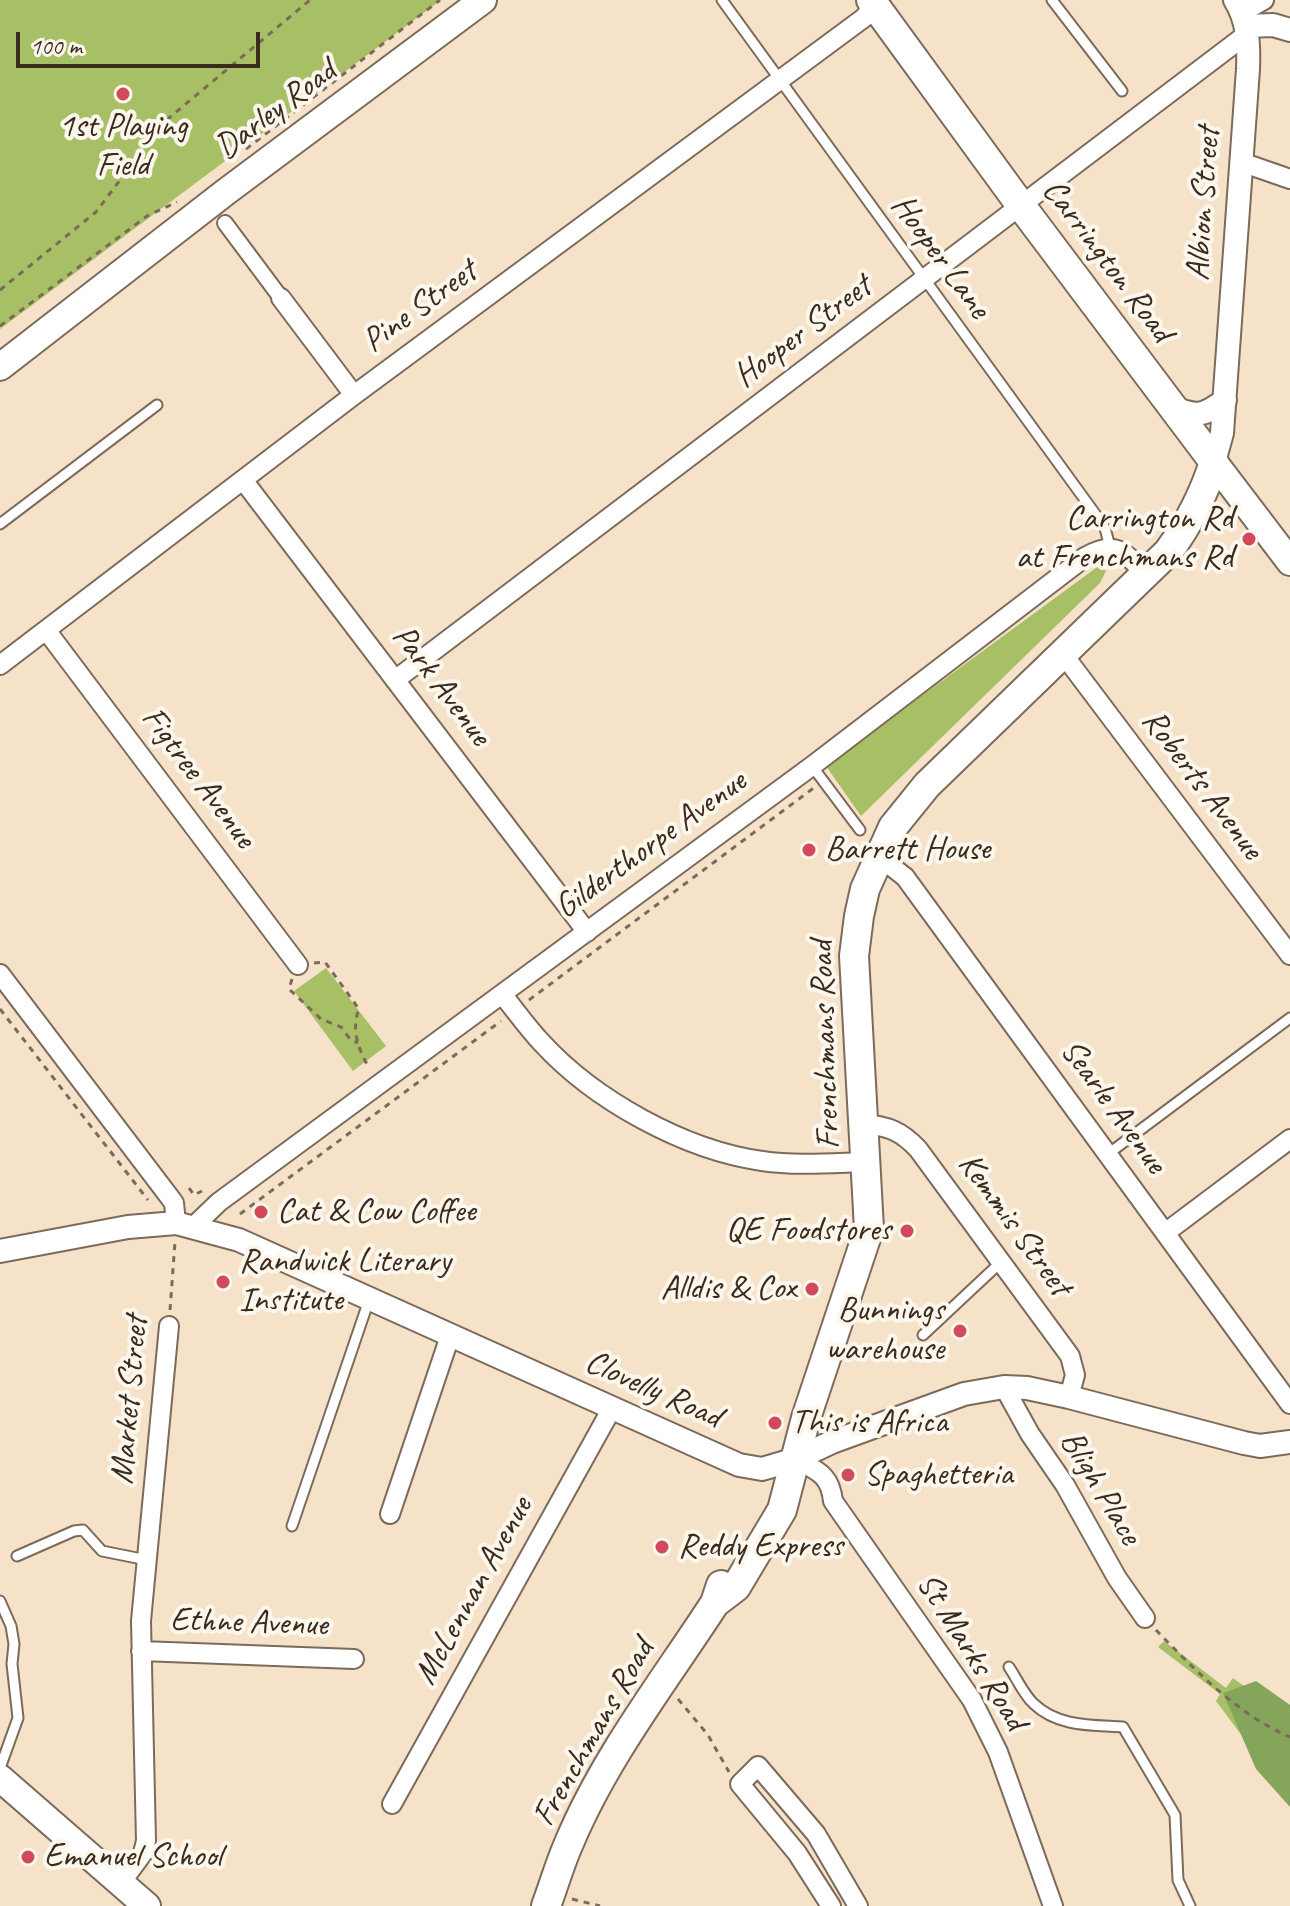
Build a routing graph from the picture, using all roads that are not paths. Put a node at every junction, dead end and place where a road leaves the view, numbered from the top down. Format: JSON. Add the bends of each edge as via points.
{"nodes":[{"id":1,"x":483,"y":0,"type":"edge"},
{"id":2,"x":722,"y":0,"type":"edge"},
{"id":3,"x":1052,"y":0,"type":"edge"},
{"id":4,"x":1264,"y":0,"type":"edge"},
{"id":5,"x":873,"y":1,"type":"edge"},
{"id":6,"x":1243,"y":18,"type":"edge"},
{"id":7,"x":1290,"y":30,"type":"edge"},
{"id":8,"x":781,"y":81,"type":"junction"},
{"id":9,"x":1122,"y":91,"type":"dead end"},
{"id":10,"x":1241,"y":162,"type":"junction"},
{"id":11,"x":1290,"y":179,"type":"edge"},
{"id":12,"x":1022,"y":207,"type":"junction"},
{"id":13,"x":225,"y":223,"type":"dead end"},
{"id":14,"x":925,"y":280,"type":"junction"},
{"id":15,"x":281,"y":298,"type":"joint"},
{"id":16,"x":0,"y":367,"type":"edge"},
{"id":17,"x":354,"y":395,"type":"junction"},
{"id":18,"x":1225,"y":400,"type":"junction"},
{"id":19,"x":157,"y":405,"type":"dead end"},
{"id":20,"x":1171,"y":407,"type":"junction"},
{"id":21,"x":1214,"y":462,"type":"junction"},
{"id":22,"x":243,"y":480,"type":"junction"},
{"id":23,"x":0,"y":524,"type":"edge"},
{"id":24,"x":1110,"y":547,"type":"junction"},
{"id":25,"x":1290,"y":562,"type":"edge"},
{"id":26,"x":1146,"y":575,"type":"junction"},
{"id":27,"x":46,"y":630,"type":"junction"},
{"id":28,"x":1063,"y":654,"type":"junction"},
{"id":29,"x":0,"y":665,"type":"edge"},
{"id":30,"x":395,"y":680,"type":"junction"},
{"id":31,"x":817,"y":774,"type":"junction"},
{"id":32,"x":860,"y":830,"type":"dead end"},
{"id":33,"x":878,"y":856,"type":"junction"},
{"id":34,"x":587,"y":932,"type":"junction"},
{"id":35,"x":1290,"y":955,"type":"edge"},
{"id":36,"x":298,"y":965,"type":"road end"},
{"id":37,"x":0,"y":974,"type":"edge"},
{"id":38,"x":502,"y":994,"type":"junction"},
{"id":39,"x":1290,"y":1018,"type":"edge"},
{"id":40,"x":864,"y":1124,"type":"junction"},
{"id":41,"x":1290,"y":1139,"type":"edge"},
{"id":42,"x":1108,"y":1154,"type":"junction"},
{"id":43,"x":866,"y":1162,"type":"junction"},
{"id":44,"x":185,"y":1225,"type":"junction"},
{"id":45,"x":1165,"y":1233,"type":"junction"},
{"id":46,"x":0,"y":1251,"type":"edge"},
{"id":47,"x":1001,"y":1262,"type":"junction"},
{"id":48,"x":369,"y":1300,"type":"junction"},
{"id":49,"x":169,"y":1326,"type":"road end"},
{"id":50,"x":923,"y":1335,"type":"dead end"},
{"id":51,"x":450,"y":1336,"type":"junction"},
{"id":52,"x":1004,"y":1387,"type":"junction"},
{"id":53,"x":1069,"y":1397,"type":"junction"},
{"id":54,"x":1290,"y":1404,"type":"edge"},
{"id":55,"x":611,"y":1410,"type":"junction"},
{"id":56,"x":1290,"y":1442,"type":"edge"},
{"id":57,"x":796,"y":1459,"type":"junction"},
{"id":58,"x":390,"y":1514,"type":"dead end"},
{"id":59,"x":292,"y":1526,"type":"dead end"},
{"id":60,"x":17,"y":1556,"type":"dead end"},
{"id":61,"x":147,"y":1560,"type":"junction"},
{"id":62,"x":0,"y":1601,"type":"edge"},
{"id":63,"x":1145,"y":1618,"type":"road end"},
{"id":64,"x":141,"y":1651,"type":"junction"},
{"id":65,"x":354,"y":1659,"type":"dead end"},
{"id":66,"x":1009,"y":1667,"type":"dead end"},
{"id":67,"x":0,"y":1768,"type":"edge"},
{"id":68,"x":0,"y":1778,"type":"edge"},
{"id":69,"x":392,"y":1804,"type":"dead end"},
{"id":70,"x":121,"y":1883,"type":"junction"},
{"id":71,"x":559,"y":1902,"type":"edge"},
{"id":72,"x":147,"y":1906,"type":"edge"},
{"id":73,"x":831,"y":1906,"type":"edge"},
{"id":74,"x":858,"y":1906,"type":"edge"},
{"id":75,"x":1053,"y":1906,"type":"edge"},
{"id":76,"x":1190,"y":1906,"type":"edge"}],
"edges":[{"from":1,"to":16,"type":"main road","name":"Darley Road"},
{"from":2,"to":8,"type":"lane","name":"Hooper Lane"},
{"from":3,"to":9,"type":"lane"},
{"from":4,"to":6,"type":"street","name":"Hooper Street"},
{"from":5,"to":8,"type":"street","name":"Pine Street","via":[[865,17]]},
{"from":5,"to":12,"type":"main road","name":"Carrington Road"},
{"from":6,"to":7,"type":"street"},
{"from":6,"to":10,"type":"street","name":"Albion Street","via":[[1248,69]]},
{"from":6,"to":12,"type":"street","name":"Hooper Street"},
{"from":8,"to":14,"type":"lane","name":"Hooper Lane"},
{"from":8,"to":17,"type":"street","name":"Pine Street"},
{"from":10,"to":11,"type":"street"},
{"from":10,"to":18,"type":"street","name":"Albion Street"},
{"from":12,"to":14,"type":"street","name":"Hooper Street"},
{"from":12,"to":20,"type":"main road","name":"Carrington Road"},
{"from":13,"to":15,"type":"street"},
{"from":14,"to":24,"type":"lane","name":"Hooper Lane","via":[[1105,528]]},
{"from":14,"to":30,"type":"street","name":"Hooper Street"},
{"from":15,"to":17,"type":"street"},
{"from":17,"to":22,"type":"street","name":"Pine Street"},
{"from":18,"to":20,"type":"street","via":[[1203,414]]},
{"from":18,"to":21,"type":"street","name":"Albion Street"},
{"from":19,"to":23,"type":"lane"},
{"from":20,"to":21,"type":"main road","name":"Carrington Road"},
{"from":21,"to":25,"type":"main road","name":"Carrington Road"},
{"from":21,"to":26,"type":"main road","name":"Frenchmans Road","via":[[1181,534]]},
{"from":22,"to":27,"type":"street","name":"Pine Street"},
{"from":22,"to":30,"type":"street","name":"Park Avenue"},
{"from":24,"to":26,"type":"street"},
{"from":24,"to":31,"type":"street","name":"Gilderthorpe Avenue","via":[[1085,557]]},
{"from":26,"to":28,"type":"main road","name":"Frenchmans Road"},
{"from":27,"to":29,"type":"street","name":"Pine Street"},
{"from":27,"to":36,"type":"street","name":"Figtree Avenue"},
{"from":28,"to":33,"type":"main road","name":"Frenchmans Road","via":[[909,805]]},
{"from":28,"to":35,"type":"street","name":"Roberts Avenue"},
{"from":30,"to":34,"type":"street","name":"Park Avenue"},
{"from":31,"to":32,"type":"lane"},
{"from":31,"to":34,"type":"street","name":"Gilderthorpe Avenue"},
{"from":33,"to":40,"type":"main road","name":"Frenchmans Road","via":[[865,889],[854,956]]},
{"from":33,"to":42,"type":"street","name":"Searle Avenue","via":[[905,877]]},
{"from":34,"to":38,"type":"street","name":"Gilderthorpe Avenue"},
{"from":37,"to":44,"type":"street","via":[[174,1203]]},
{"from":38,"to":43,"type":"street","via":[[541,1043],[640,1120],[715,1150],[765,1162]]},
{"from":38,"to":44,"type":"street","name":"Gilderthorpe Avenue"},
{"from":39,"to":42,"type":"lane"},
{"from":40,"to":43,"type":"main road","name":"Frenchmans Road"},
{"from":40,"to":47,"type":"street","name":"Kemmis Street","via":[[889,1126],[909,1139]]},
{"from":41,"to":45,"type":"street"},
{"from":42,"to":45,"type":"street","name":"Searle Avenue"},
{"from":43,"to":57,"type":"main road","name":"Frenchmans Road","via":[[869,1229]]},
{"from":44,"to":46,"type":"street","name":"Clovelly Road","via":[[128,1227]]},
{"from":44,"to":48,"type":"street","name":"Clovelly Road","via":[[239,1240]]},
{"from":45,"to":54,"type":"street","name":"Searle Avenue"},
{"from":47,"to":50,"type":"lane"},
{"from":47,"to":53,"type":"street","name":"Kemmis Street","via":[[1070,1356],[1075,1379]]},
{"from":48,"to":51,"type":"street","name":"Clovelly Road"},
{"from":48,"to":59,"type":"lane"},
{"from":49,"to":61,"type":"street","name":"Market Street"},
{"from":51,"to":55,"type":"street","name":"Clovelly Road"},
{"from":51,"to":58,"type":"street"},
{"from":52,"to":53,"type":"street","name":"Clovelly Road"},
{"from":52,"to":57,"type":"street","name":"Clovelly Road","via":[[964,1394]]},
{"from":52,"to":63,"type":"street","name":"Bligh Place"},
{"from":53,"to":56,"type":"street","name":"Clovelly Road","via":[[1244,1443]]},
{"from":55,"to":57,"type":"street","name":"Clovelly Road","via":[[739,1465],[762,1469]]},
{"from":55,"to":69,"type":"street","name":"McLennan Avenue"},
{"from":57,"to":71,"type":"main road","name":"Frenchmans Road","via":[[723,1578],[715,1603],[597,1789],[569,1842]]},
{"from":57,"to":75,"type":"street","name":"St Marks Road","via":[[825,1476],[833,1501],[972,1700],[998,1752]]},
{"from":60,"to":61,"type":"lane","via":[[83,1530],[102,1551]]},
{"from":61,"to":64,"type":"street","name":"Market Street"},
{"from":62,"to":67,"type":"lane","via":[[14,1644],[18,1718]]},
{"from":64,"to":65,"type":"street","name":"Ethne Avenue"},
{"from":64,"to":70,"type":"street","name":"Market Street","via":[[146,1841]]},
{"from":66,"to":76,"type":"lane","via":[[1032,1703],[1050,1716],[1066,1723],[1123,1727],[1175,1815],[1178,1880]]},
{"from":68,"to":70,"type":"main road"},
{"from":70,"to":72,"type":"main road"},
{"from":73,"to":74,"type":"street","via":[[797,1853],[740,1784],[758,1766],[816,1834]]}]}
